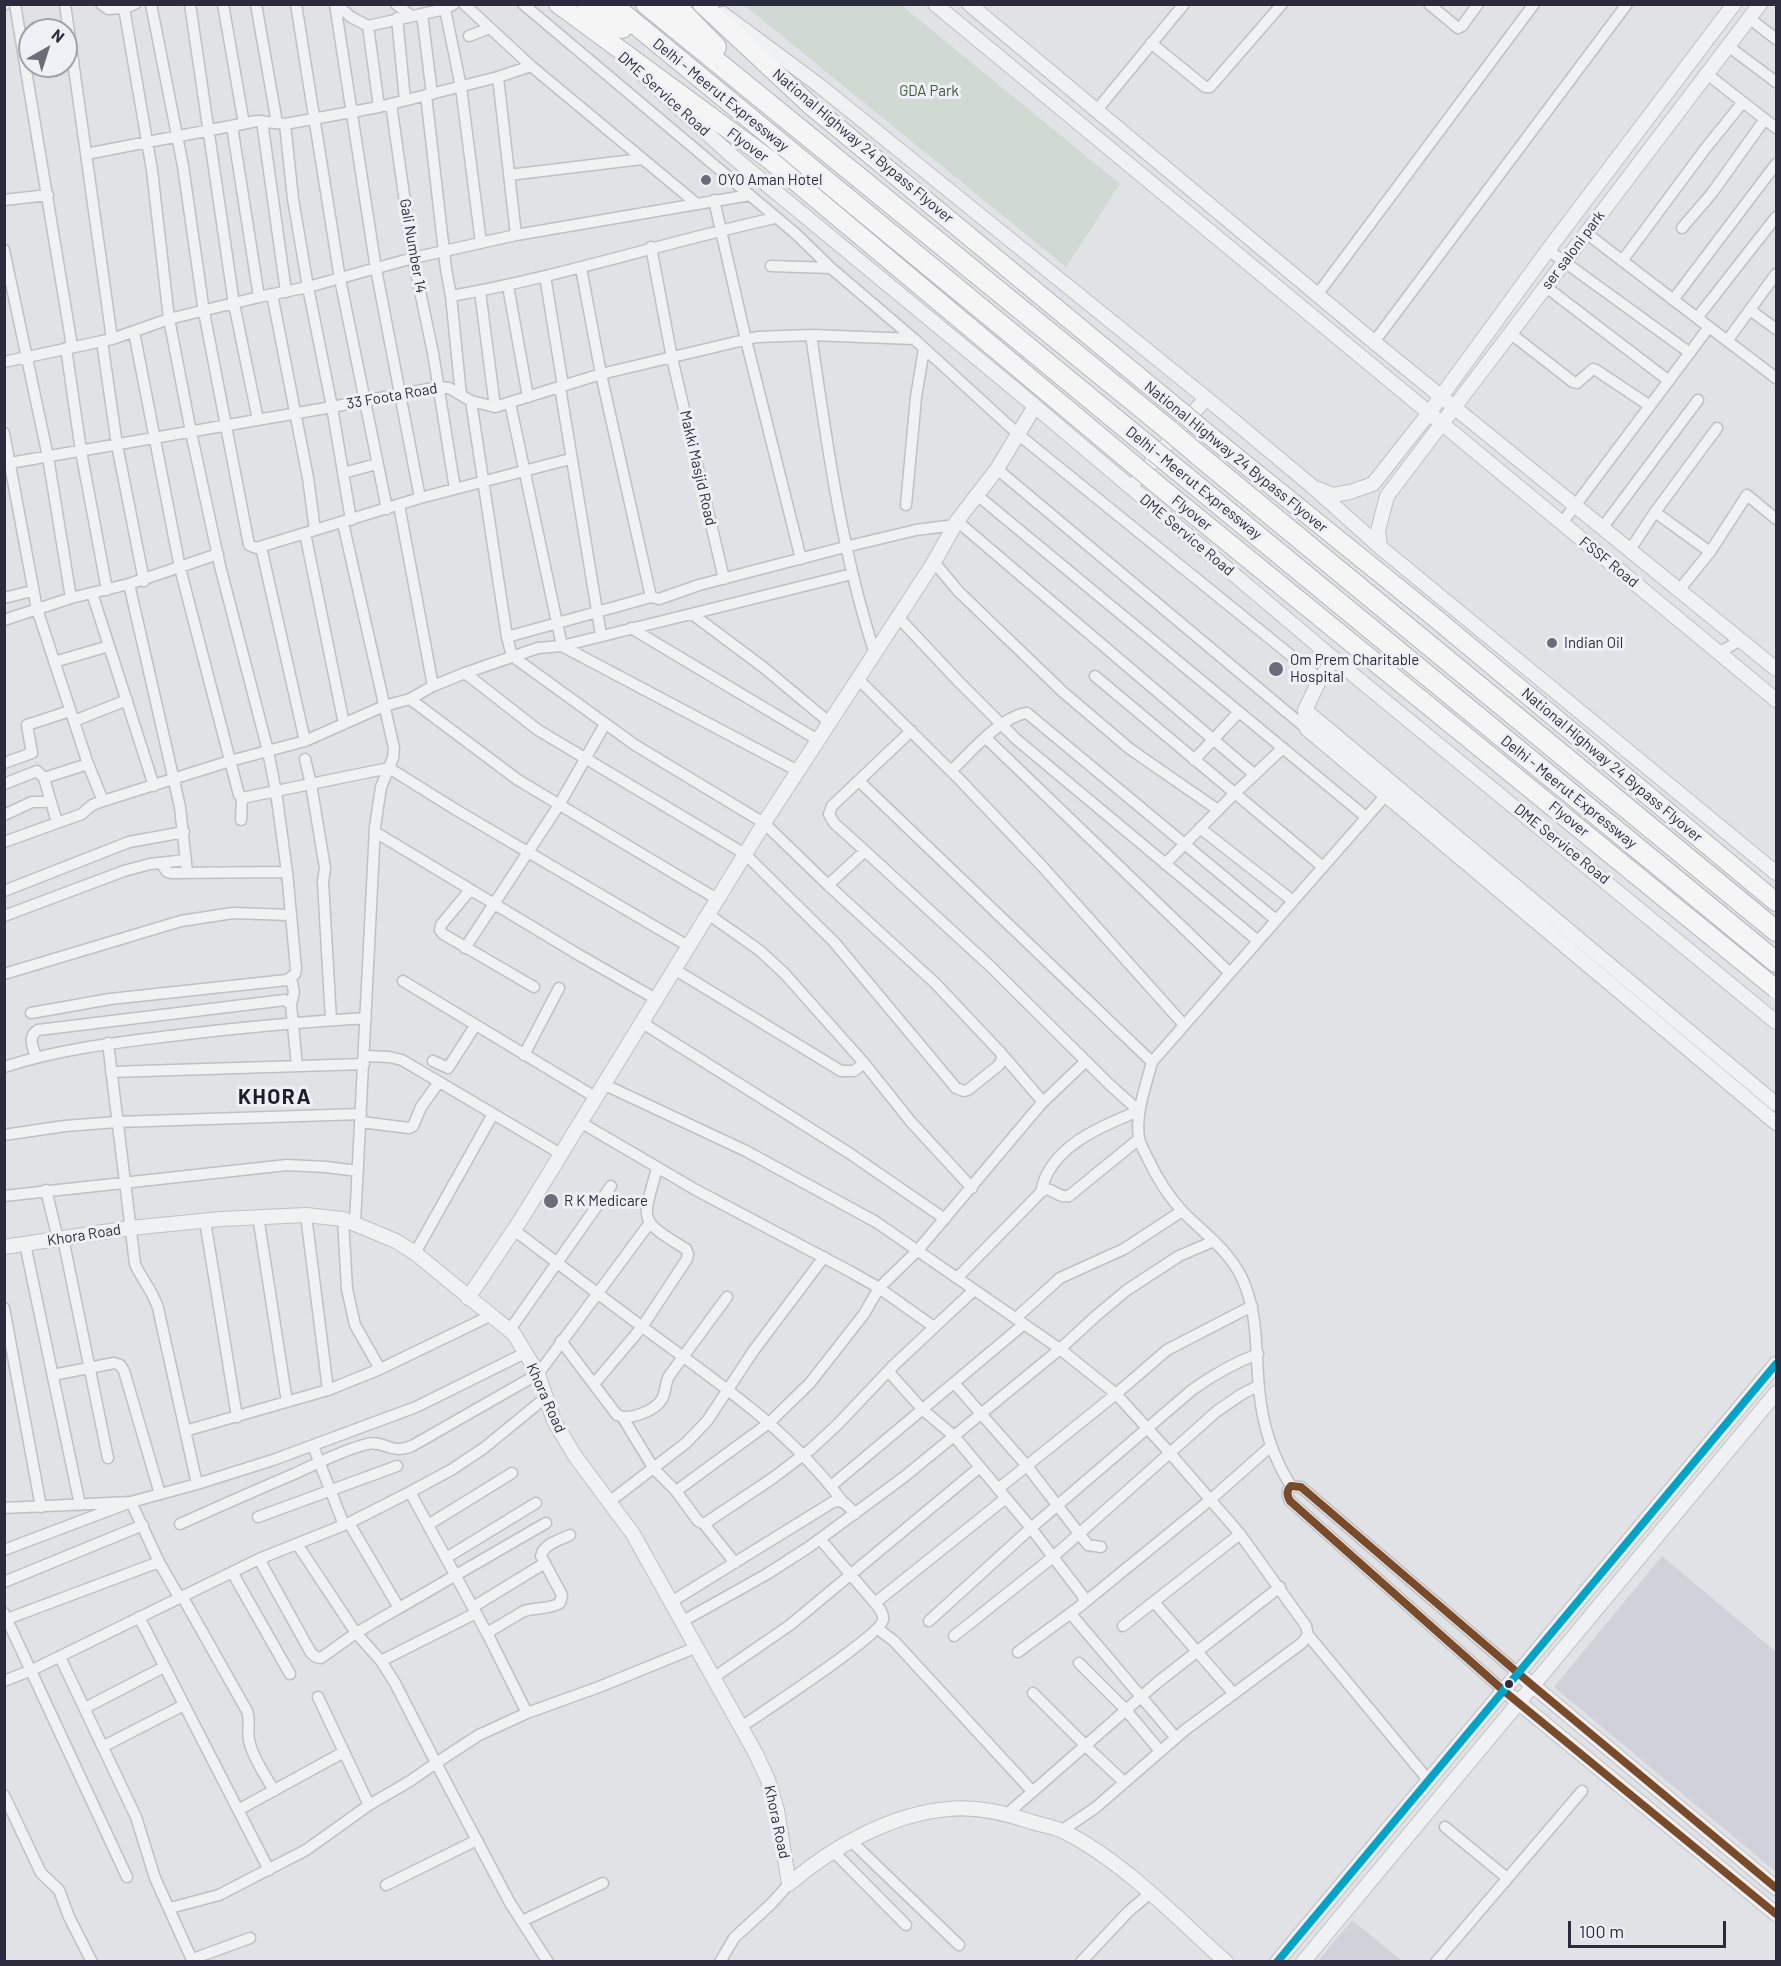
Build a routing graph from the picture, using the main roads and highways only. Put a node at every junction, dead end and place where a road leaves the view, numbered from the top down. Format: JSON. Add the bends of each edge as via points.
{"nodes":[{"id":1,"x":558,"y":4,"type":"edge"},
{"id":2,"x":587,"y":4,"type":"edge"},
{"id":3,"x":611,"y":4,"type":"edge"},
{"id":4,"x":646,"y":4,"type":"edge"},
{"id":5,"x":674,"y":4,"type":"edge"},
{"id":6,"x":702,"y":4,"type":"edge"},
{"id":7,"x":712,"y":88,"type":"junction"},
{"id":8,"x":790,"y":122,"type":"junction"},
{"id":9,"x":1776,"y":902,"type":"edge"},
{"id":10,"x":1776,"y":931,"type":"edge"},
{"id":11,"x":1776,"y":962,"type":"edge"},
{"id":12,"x":1776,"y":989,"type":"edge"}],
"edges":[{"from":1,"to":12,"type":"highway","name":"Flyover","bridge":true,"via":[[770,160],[1165,491]]},
{"from":2,"to":7,"type":"highway"},
{"from":3,"to":7,"type":"highway","name":"Delhi - Meerut Expressway"},
{"from":4,"to":8,"type":"highway","name":"Delhi - Meerut Expressway"},
{"from":5,"to":8,"type":"highway"},
{"from":6,"to":9,"type":"highway","name":"National Highway 24 Bypass Flyover","bridge":true,"via":[[809,104]]},
{"from":7,"to":11,"type":"highway","name":"Delhi - Meerut Expressway","bridge":true},
{"from":8,"to":10,"type":"highway","name":"Delhi - Meerut Expressway","bridge":true}]}
